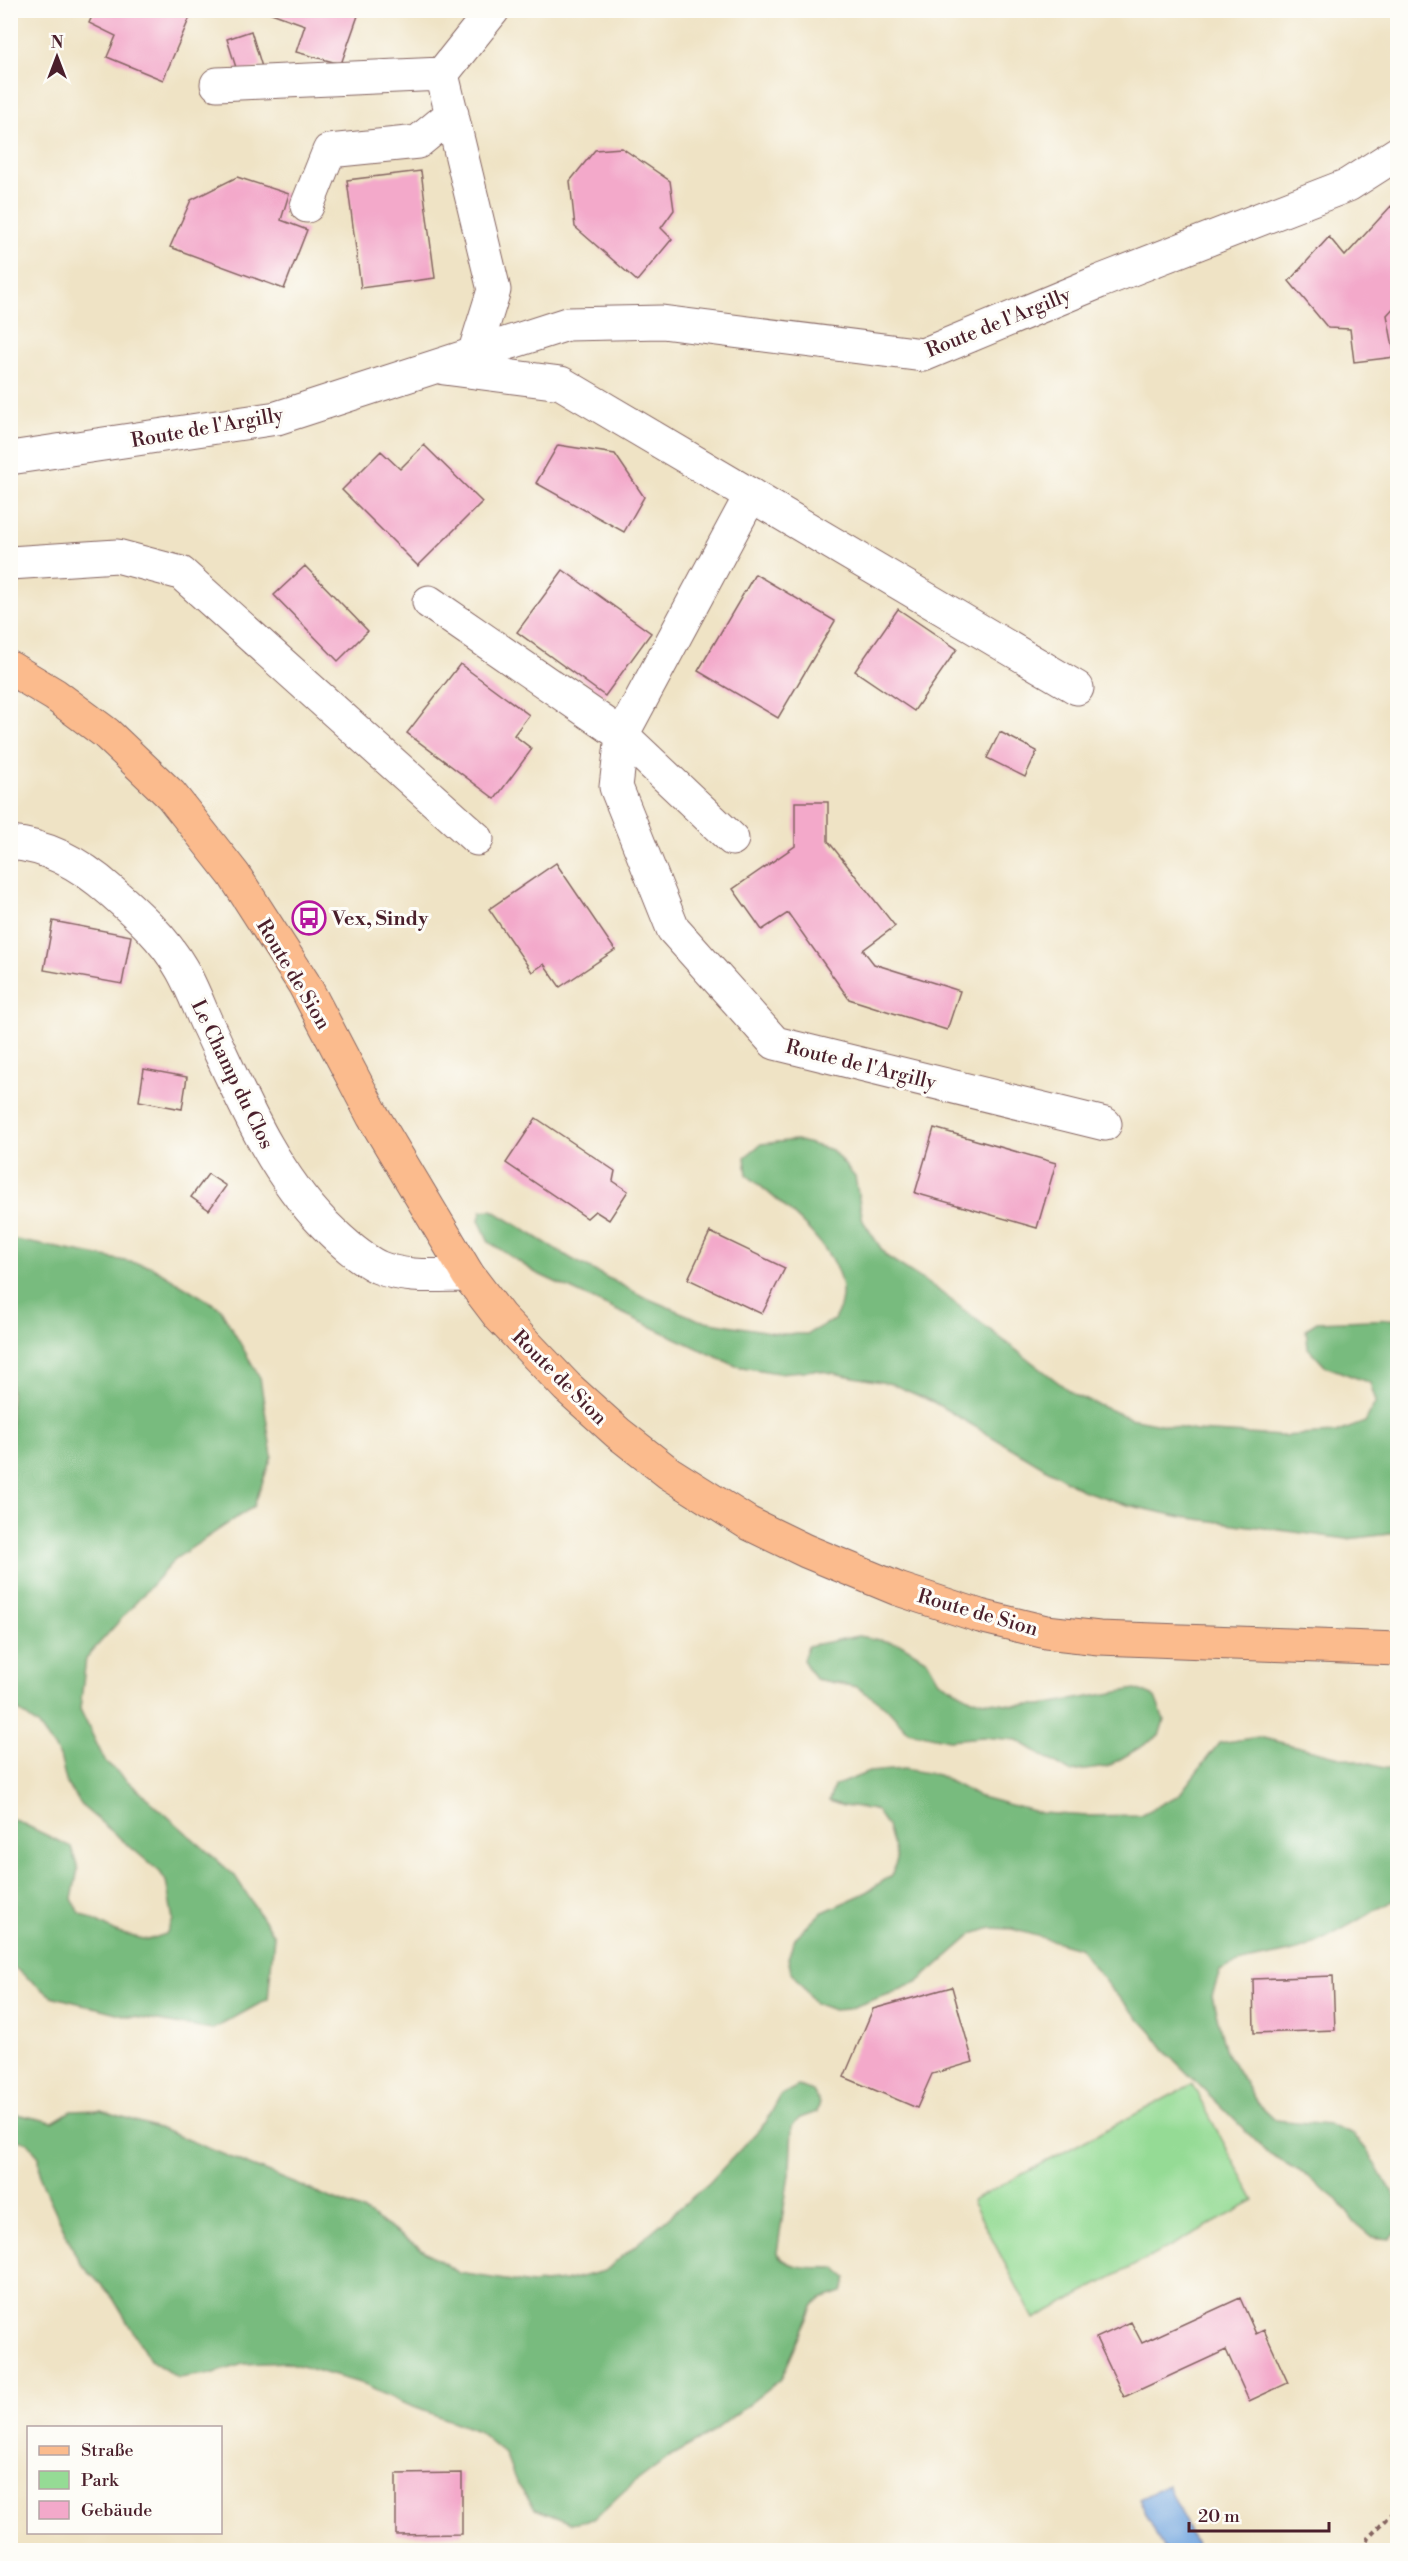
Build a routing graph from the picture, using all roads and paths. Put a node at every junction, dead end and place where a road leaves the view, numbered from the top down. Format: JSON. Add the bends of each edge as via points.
{"nodes":[{"id":1,"x":493,"y":10,"type":"edge"},
{"id":2,"x":442,"y":74,"type":"junction"},
{"id":3,"x":217,"y":84,"type":"dead end"},
{"id":4,"x":452,"y":114,"type":"junction"},
{"id":5,"x":1398,"y":153,"type":"edge"},
{"id":6,"x":307,"y":206,"type":"dead end"},
{"id":7,"x":474,"y":354,"type":"junction"},
{"id":8,"x":433,"y":367,"type":"junction"},
{"id":9,"x":10,"y":459,"type":"edge"},
{"id":10,"x":751,"y":495,"type":"junction"},
{"id":11,"x":10,"y":563,"type":"edge"},
{"id":12,"x":429,"y":602,"type":"dead end"},
{"id":13,"x":10,"y":668,"type":"edge"},
{"id":14,"x":1077,"y":688,"type":"dead end"},
{"id":15,"x":622,"y":735,"type":"junction"},
{"id":16,"x":477,"y":839,"type":"dead end"},
{"id":17,"x":732,"y":839,"type":"dead end"},
{"id":18,"x":10,"y":843,"type":"edge"},
{"id":19,"x":1104,"y":1124,"type":"dead end"},
{"id":20,"x":468,"y":1275,"type":"junction"},
{"id":21,"x":1398,"y":1649,"type":"edge"},
{"id":22,"x":1398,"y":2508,"type":"edge"},
{"id":23,"x":1364,"y":2550,"type":"edge"}],
"edges":[{"from":1,"to":2,"type":"street"},
{"from":2,"to":3,"type":"street"},
{"from":2,"to":4,"type":"street"},
{"from":4,"to":6,"type":"street","via":[[418,141],[329,151]]},
{"from":4,"to":7,"type":"street","via":[[494,290]]},
{"from":5,"to":7,"type":"street","name":"Route de l'Argilly","via":[[1348,185],[923,355],[662,322],[567,324]]},
{"from":7,"to":8,"type":"street","name":"Route de l'Argilly"},
{"from":8,"to":9,"type":"street","name":"Route de l'Argilly","via":[[277,418]]},
{"from":8,"to":10,"type":"street","name":"Route de l'Argilly","via":[[561,382]]},
{"from":10,"to":14,"type":"street","name":"Route de l'Argilly"},
{"from":10,"to":15,"type":"street","name":"Route de l'Argilly"},
{"from":11,"to":16,"type":"street","via":[[117,556],[181,573]]},
{"from":12,"to":15,"type":"street"},
{"from":13,"to":20,"type":"main road","name":"Route de Sion","via":[[55,695],[105,733],[171,795],[234,875],[304,984],[373,1116]]},
{"from":15,"to":17,"type":"street"},
{"from":15,"to":19,"type":"street","name":"Route de l'Argilly","via":[[616,787],[673,929],[775,1043]]},
{"from":18,"to":20,"type":"street","name":"Le Champ du Clos","via":[[76,864],[135,912],[163,943],[181,968],[262,1138],[306,1203],[345,1245],[377,1266],[403,1275]]},
{"from":20,"to":21,"type":"main road","name":"Route de Sion","via":[[500,1317],[567,1387],[669,1473],[748,1523],[898,1589],[980,1616],[1056,1633]]},
{"from":22,"to":23,"type":"path","via":[[1368,2538]]}]}
